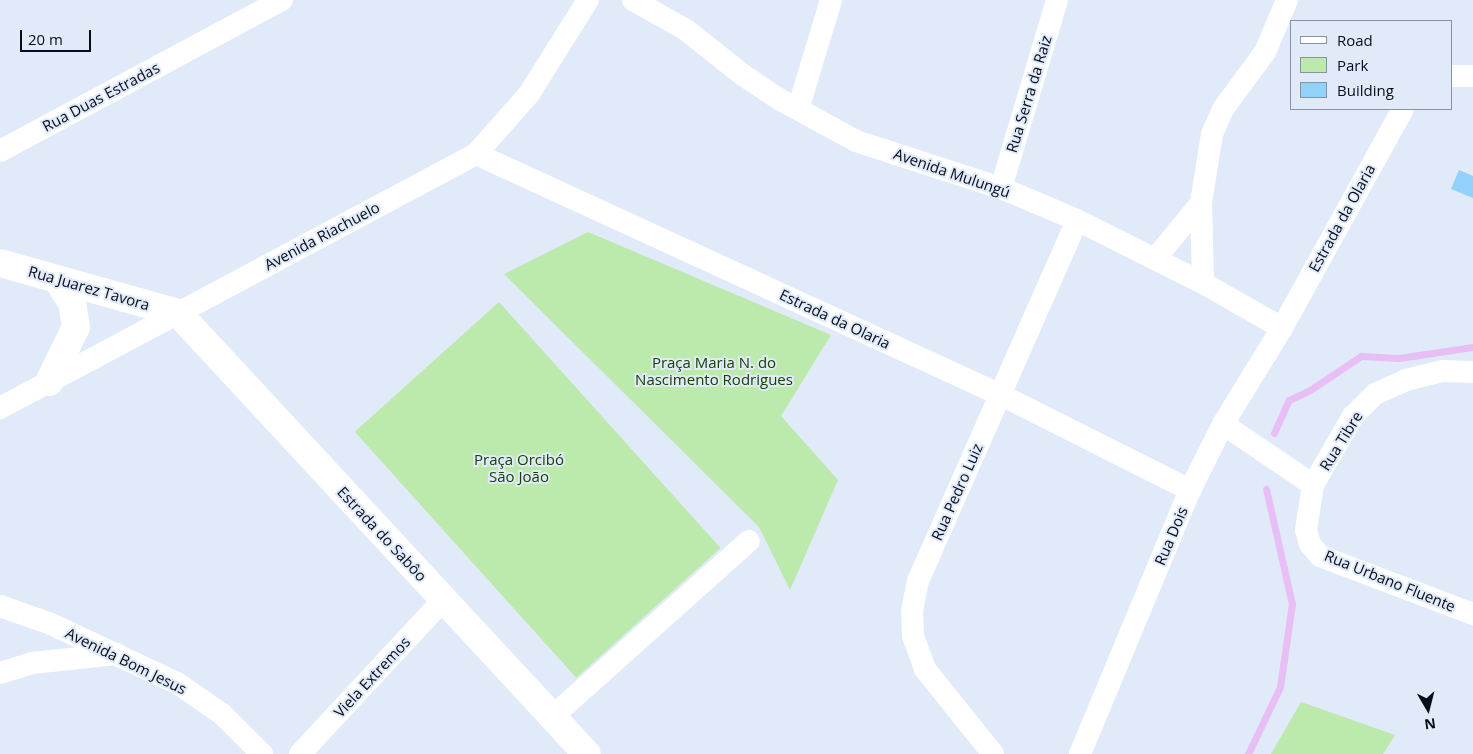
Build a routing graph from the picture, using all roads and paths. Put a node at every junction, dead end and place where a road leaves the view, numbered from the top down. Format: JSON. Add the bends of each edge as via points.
{"nodes":[{"id":1,"x":282,"y":0,"type":"edge"},
{"id":2,"x":588,"y":0,"type":"edge"},
{"id":3,"x":633,"y":0,"type":"edge"},
{"id":4,"x":831,"y":0,"type":"edge"},
{"id":5,"x":1057,"y":0,"type":"edge"},
{"id":6,"x":1287,"y":0,"type":"edge"},
{"id":7,"x":1453,"y":76,"type":"edge"},
{"id":8,"x":1473,"y":76,"type":"edge"},
{"id":9,"x":798,"y":106,"type":"junction"},
{"id":10,"x":1402,"y":110,"type":"edge"},
{"id":11,"x":0,"y":151,"type":"edge"},
{"id":12,"x":476,"y":154,"type":"junction"},
{"id":13,"x":1001,"y":188,"type":"junction"},
{"id":14,"x":1201,"y":203,"type":"junction"},
{"id":15,"x":1077,"y":220,"type":"junction"},
{"id":16,"x":1155,"y":259,"type":"junction"},
{"id":17,"x":0,"y":263,"type":"edge"},
{"id":18,"x":57,"y":279,"type":"junction"},
{"id":19,"x":1203,"y":283,"type":"junction"},
{"id":20,"x":178,"y":313,"type":"junction"},
{"id":21,"x":1282,"y":328,"type":"junction"},
{"id":22,"x":1473,"y":372,"type":"edge"},
{"id":23,"x":48,"y":382,"type":"junction"},
{"id":24,"x":1001,"y":395,"type":"junction"},
{"id":25,"x":0,"y":408,"type":"edge"},
{"id":26,"x":1223,"y":424,"type":"junction"},
{"id":27,"x":1314,"y":485,"type":"junction"},
{"id":28,"x":1190,"y":490,"type":"junction"},
{"id":29,"x":749,"y":542,"type":"dead end"},
{"id":30,"x":443,"y":600,"type":"junction"},
{"id":31,"x":0,"y":606,"type":"edge"},
{"id":32,"x":1473,"y":614,"type":"edge"},
{"id":33,"x":118,"y":654,"type":"junction"},
{"id":34,"x":0,"y":673,"type":"edge"},
{"id":35,"x":552,"y":717,"type":"junction"},
{"id":36,"x":262,"y":754,"type":"edge"},
{"id":37,"x":300,"y":754,"type":"edge"},
{"id":38,"x":586,"y":754,"type":"edge"},
{"id":39,"x":993,"y":754,"type":"edge"},
{"id":40,"x":1080,"y":754,"type":"edge"}],
"edges":[{"from":1,"to":11,"type":"street","name":"Rua Duas Estradas"},
{"from":2,"to":12,"type":"street","name":"Avenida Riachuelo","via":[[529,94]]},
{"from":3,"to":9,"type":"street","name":"Avenida Mulungú","via":[[686,30],[742,75],[779,99]]},
{"from":4,"to":9,"type":"street"},
{"from":5,"to":13,"type":"street","name":"Rua Serra da Raiz"},
{"from":6,"to":14,"type":"street","via":[[1265,52],[1223,109],[1212,134]]},
{"from":7,"to":8,"type":"street"},
{"from":9,"to":13,"type":"street","name":"Avenida Mulungú","via":[[856,141]]},
{"from":10,"to":21,"type":"street","name":"Estrada da Olaria"},
{"from":12,"to":20,"type":"street","name":"Avenida Riachuelo"},
{"from":12,"to":24,"type":"street","name":"Estrada da Olaria"},
{"from":13,"to":15,"type":"street","name":"Avenida Mulungú"},
{"from":14,"to":16,"type":"street"},
{"from":14,"to":19,"type":"street"},
{"from":15,"to":16,"type":"street","name":"Avenida Mulungú"},
{"from":15,"to":24,"type":"street","name":"Rua Pedro Luiz"},
{"from":16,"to":19,"type":"street","name":"Avenida Mulungú"},
{"from":17,"to":18,"type":"street","name":"Rua Juarez Tavora"},
{"from":18,"to":20,"type":"street","name":"Rua Juarez Tavora"},
{"from":18,"to":23,"type":"street","via":[[72,303],[76,327]]},
{"from":19,"to":21,"type":"street","name":"Avenida Mulungú"},
{"from":20,"to":23,"type":"street","name":"Avenida Riachuelo"},
{"from":20,"to":30,"type":"street","name":"Estrada do Sabôo"},
{"from":21,"to":26,"type":"street","name":"Rua Dois"},
{"from":22,"to":27,"type":"street","name":"Rua Tibre","via":[[1443,371],[1406,380],[1376,394],[1354,416]]},
{"from":23,"to":25,"type":"street","name":"Avenida Riachuelo"},
{"from":24,"to":28,"type":"street","name":"Estrada da Olaria"},
{"from":24,"to":39,"type":"street","name":"Rua Pedro Luiz","via":[[918,581],[912,612],[914,636],[925,669]]},
{"from":26,"to":27,"type":"street","name":"Rua Tibre"},
{"from":26,"to":28,"type":"street","name":"Rua Dois"},
{"from":27,"to":32,"type":"street","name":"Rua Urbano Fluente","via":[[1306,530],[1310,544],[1320,556]]},
{"from":28,"to":40,"type":"street","name":"Rua Dois"},
{"from":29,"to":35,"type":"street"},
{"from":30,"to":35,"type":"street","name":"Estrada do Sabôo"},
{"from":30,"to":37,"type":"street","name":"Viela Extremos"},
{"from":31,"to":33,"type":"street","name":"Avenida Bom Jesus"},
{"from":33,"to":34,"type":"street","via":[[32,663]]},
{"from":33,"to":36,"type":"street","name":"Avenida Bom Jesus","via":[[177,683],[222,714]]},
{"from":35,"to":38,"type":"street","name":"Estrada do Sabôo"}]}
